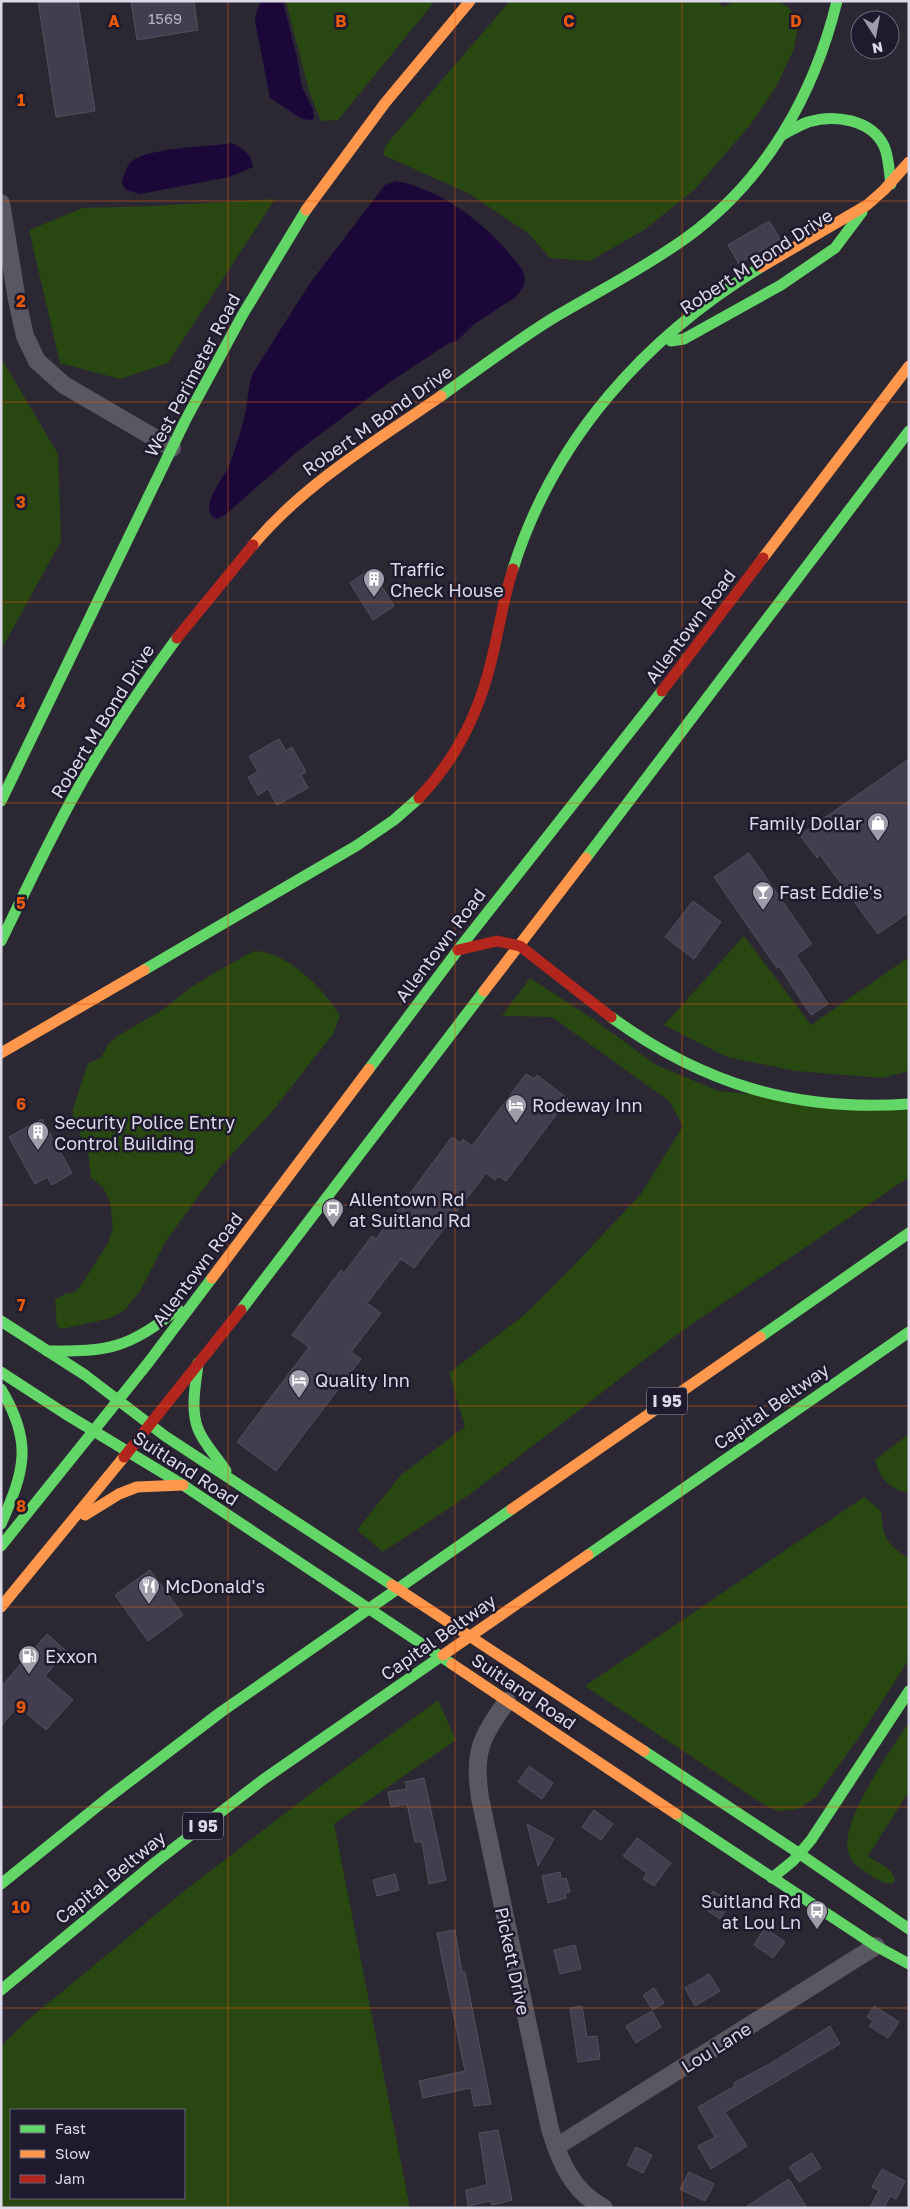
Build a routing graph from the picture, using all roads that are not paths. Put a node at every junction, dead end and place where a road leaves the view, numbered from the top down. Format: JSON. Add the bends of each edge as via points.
{"nodes":[{"id":1,"x":470,"y":1,"type":"edge"},
{"id":2,"x":837,"y":1,"type":"edge"},
{"id":3,"x":784,"y":134,"type":"junction"},
{"id":4,"x":909,"y":162,"type":"edge"},
{"id":5,"x":891,"y":184,"type":"junction"},
{"id":6,"x":1,"y":203,"type":"edge"},
{"id":7,"x":867,"y":205,"type":"junction"},
{"id":8,"x":753,"y":258,"type":"dead end"},
{"id":9,"x":790,"y":264,"type":"dead end"},
{"id":10,"x":749,"y":289,"type":"dead end"},
{"id":11,"x":685,"y":306,"type":"dead end"},
{"id":12,"x":661,"y":342,"type":"junction"},
{"id":13,"x":909,"y":366,"type":"edge"},
{"id":14,"x":909,"y":431,"type":"edge"},
{"id":15,"x":172,"y":448,"type":"junction"},
{"id":16,"x":1,"y":801,"type":"edge"},
{"id":17,"x":1,"y":940,"type":"edge"},
{"id":18,"x":520,"y":946,"type":"junction"},
{"id":19,"x":458,"y":950,"type":"junction"},
{"id":20,"x":1,"y":1053,"type":"edge"},
{"id":21,"x":909,"y":1104,"type":"edge"},
{"id":22,"x":909,"y":1233,"type":"edge"},
{"id":23,"x":207,"y":1285,"type":"junction"},
{"id":24,"x":1,"y":1320,"type":"edge"},
{"id":25,"x":909,"y":1332,"type":"edge"},
{"id":26,"x":47,"y":1351,"type":"junction"},
{"id":27,"x":198,"y":1363,"type":"junction"},
{"id":28,"x":1,"y":1372,"type":"edge"},
{"id":29,"x":1,"y":1389,"type":"edge"},
{"id":30,"x":118,"y":1401,"type":"junction"},
{"id":31,"x":149,"y":1424,"type":"junction"},
{"id":32,"x":94,"y":1431,"type":"junction"},
{"id":33,"x":128,"y":1451,"type":"junction"},
{"id":34,"x":231,"y":1479,"type":"junction"},
{"id":35,"x":183,"y":1485,"type":"junction"},
{"id":36,"x":1,"y":1524,"type":"edge"},
{"id":37,"x":70,"y":1525,"type":"junction"},
{"id":38,"x":1,"y":1546,"type":"edge"},
{"id":39,"x":1,"y":1607,"type":"edge"},
{"id":40,"x":909,"y":1691,"type":"edge"},
{"id":41,"x":507,"y":1701,"type":"junction"},
{"id":42,"x":800,"y":1854,"type":"junction"},
{"id":43,"x":772,"y":1878,"type":"junction"},
{"id":44,"x":1,"y":1884,"type":"edge"},
{"id":45,"x":909,"y":1929,"type":"edge"},
{"id":46,"x":876,"y":1946,"type":"junction"},
{"id":47,"x":909,"y":1964,"type":"edge"},
{"id":48,"x":1,"y":1990,"type":"edge"},
{"id":49,"x":556,"y":2148,"type":"junction"},
{"id":50,"x":596,"y":2206,"type":"edge"}],
"edges":[{"from":1,"to":15,"type":"main road","name":"West Perimeter Road","via":[[358,138],[306,213],[227,343]]},
{"from":2,"to":3,"type":"main road","name":"Robert M Bond Drive","via":[[816,72]]},
{"from":3,"to":5,"type":"main road","via":[[809,122],[831,118],[867,126],[884,145]]},
{"from":3,"to":17,"type":"main road","name":"Robert M Bond Drive","via":[[754,174],[704,224],[676,245],[547,322],[349,459],[273,522],[178,635],[128,710],[71,802]]},
{"from":4,"to":5,"type":"main road","name":"Robert M Bond Drive"},
{"from":5,"to":7,"type":"main road","name":"Robert M Bond Drive"},
{"from":6,"to":15,"type":"street","via":[[17,300],[26,336],[37,361],[64,386]]},
{"from":7,"to":8,"type":"main road","name":"Robert M Bond Drive","via":[[818,220]]},
{"from":7,"to":9,"type":"main road","name":"Robert M Bond Drive","via":[[832,238]]},
{"from":7,"to":12,"type":"main road","name":"Robert M Bond Drive","via":[[734,283],[705,303]]},
{"from":7,"to":12,"type":"main road","name":"Robert M Bond Drive","via":[[835,248],[781,285],[684,339]]},
{"from":10,"to":12,"type":"main road","name":"Robert M Bond Drive"},
{"from":11,"to":12,"type":"main road","name":"Robert M Bond Drive","via":[[666,324]]},
{"from":12,"to":20,"type":"main road","name":"Robert M Bond Drive","via":[[590,417],[541,496],[509,581],[492,661],[478,707],[438,777],[395,820],[356,846]]},
{"from":13,"to":19,"type":"main road","name":"Allentown Road","via":[[657,698]]},
{"from":14,"to":18,"type":"main road"},
{"from":15,"to":16,"type":"main road","name":"West Perimeter Road","via":[[72,648]]},
{"from":18,"to":19,"type":"main road","via":[[501,941]]},
{"from":18,"to":21,"type":"main road","via":[[641,1039],[712,1075],[766,1093],[811,1102],[873,1106]]},
{"from":18,"to":27,"type":"main road","via":[[267,1278]]},
{"from":19,"to":23,"type":"main road","name":"Allentown Road"},
{"from":22,"to":44,"type":"main road","number":"I 95","via":[[214,1717]]},
{"from":23,"to":26,"type":"main road","via":[[144,1335],[124,1345],[89,1351]]},
{"from":23,"to":30,"type":"main road","name":"Allentown Road"},
{"from":24,"to":26,"type":"main road"},
{"from":25,"to":48,"type":"main road","name":"Capital Beltway","number":"I 95","via":[[256,1785],[150,1867]]},
{"from":26,"to":30,"type":"main road"},
{"from":27,"to":31,"type":"main road"},
{"from":27,"to":34,"type":"main road","via":[[196,1418],[204,1438]]},
{"from":28,"to":32,"type":"main road"},
{"from":29,"to":36,"type":"main road","via":[[18,1417],[24,1441],[23,1468]]},
{"from":30,"to":31,"type":"main road","name":"Suitland Road"},
{"from":30,"to":32,"type":"main road","name":"Allentown Road"},
{"from":31,"to":33,"type":"main road"},
{"from":31,"to":34,"type":"main road","name":"Suitland Road"},
{"from":32,"to":33,"type":"main road","name":"Suitland Road"},
{"from":32,"to":38,"type":"main road","name":"Allentown Road"},
{"from":33,"to":35,"type":"main road","name":"Suitland Road"},
{"from":33,"to":37,"type":"main road"},
{"from":34,"to":42,"type":"main road","name":"Suitland Road"},
{"from":35,"to":37,"type":"main road","via":[[128,1490]]},
{"from":35,"to":41,"type":"main road","name":"Suitland Road"},
{"from":37,"to":39,"type":"main road"},
{"from":40,"to":42,"type":"main road"},
{"from":41,"to":43,"type":"main road","name":"Suitland Road"},
{"from":41,"to":49,"type":"street","name":"Pickett Drive","via":[[481,1743],[477,1778],[543,2105]]},
{"from":42,"to":43,"type":"main road"},
{"from":42,"to":45,"type":"main road","name":"Suitland Road"},
{"from":43,"to":46,"type":"main road","name":"Suitland Road"},
{"from":46,"to":47,"type":"main road","name":"Suitland Road"},
{"from":46,"to":49,"type":"street","name":"Lou Lane"},
{"from":49,"to":50,"type":"street","name":"Pickett Drive","via":[[569,2177]]}]}
